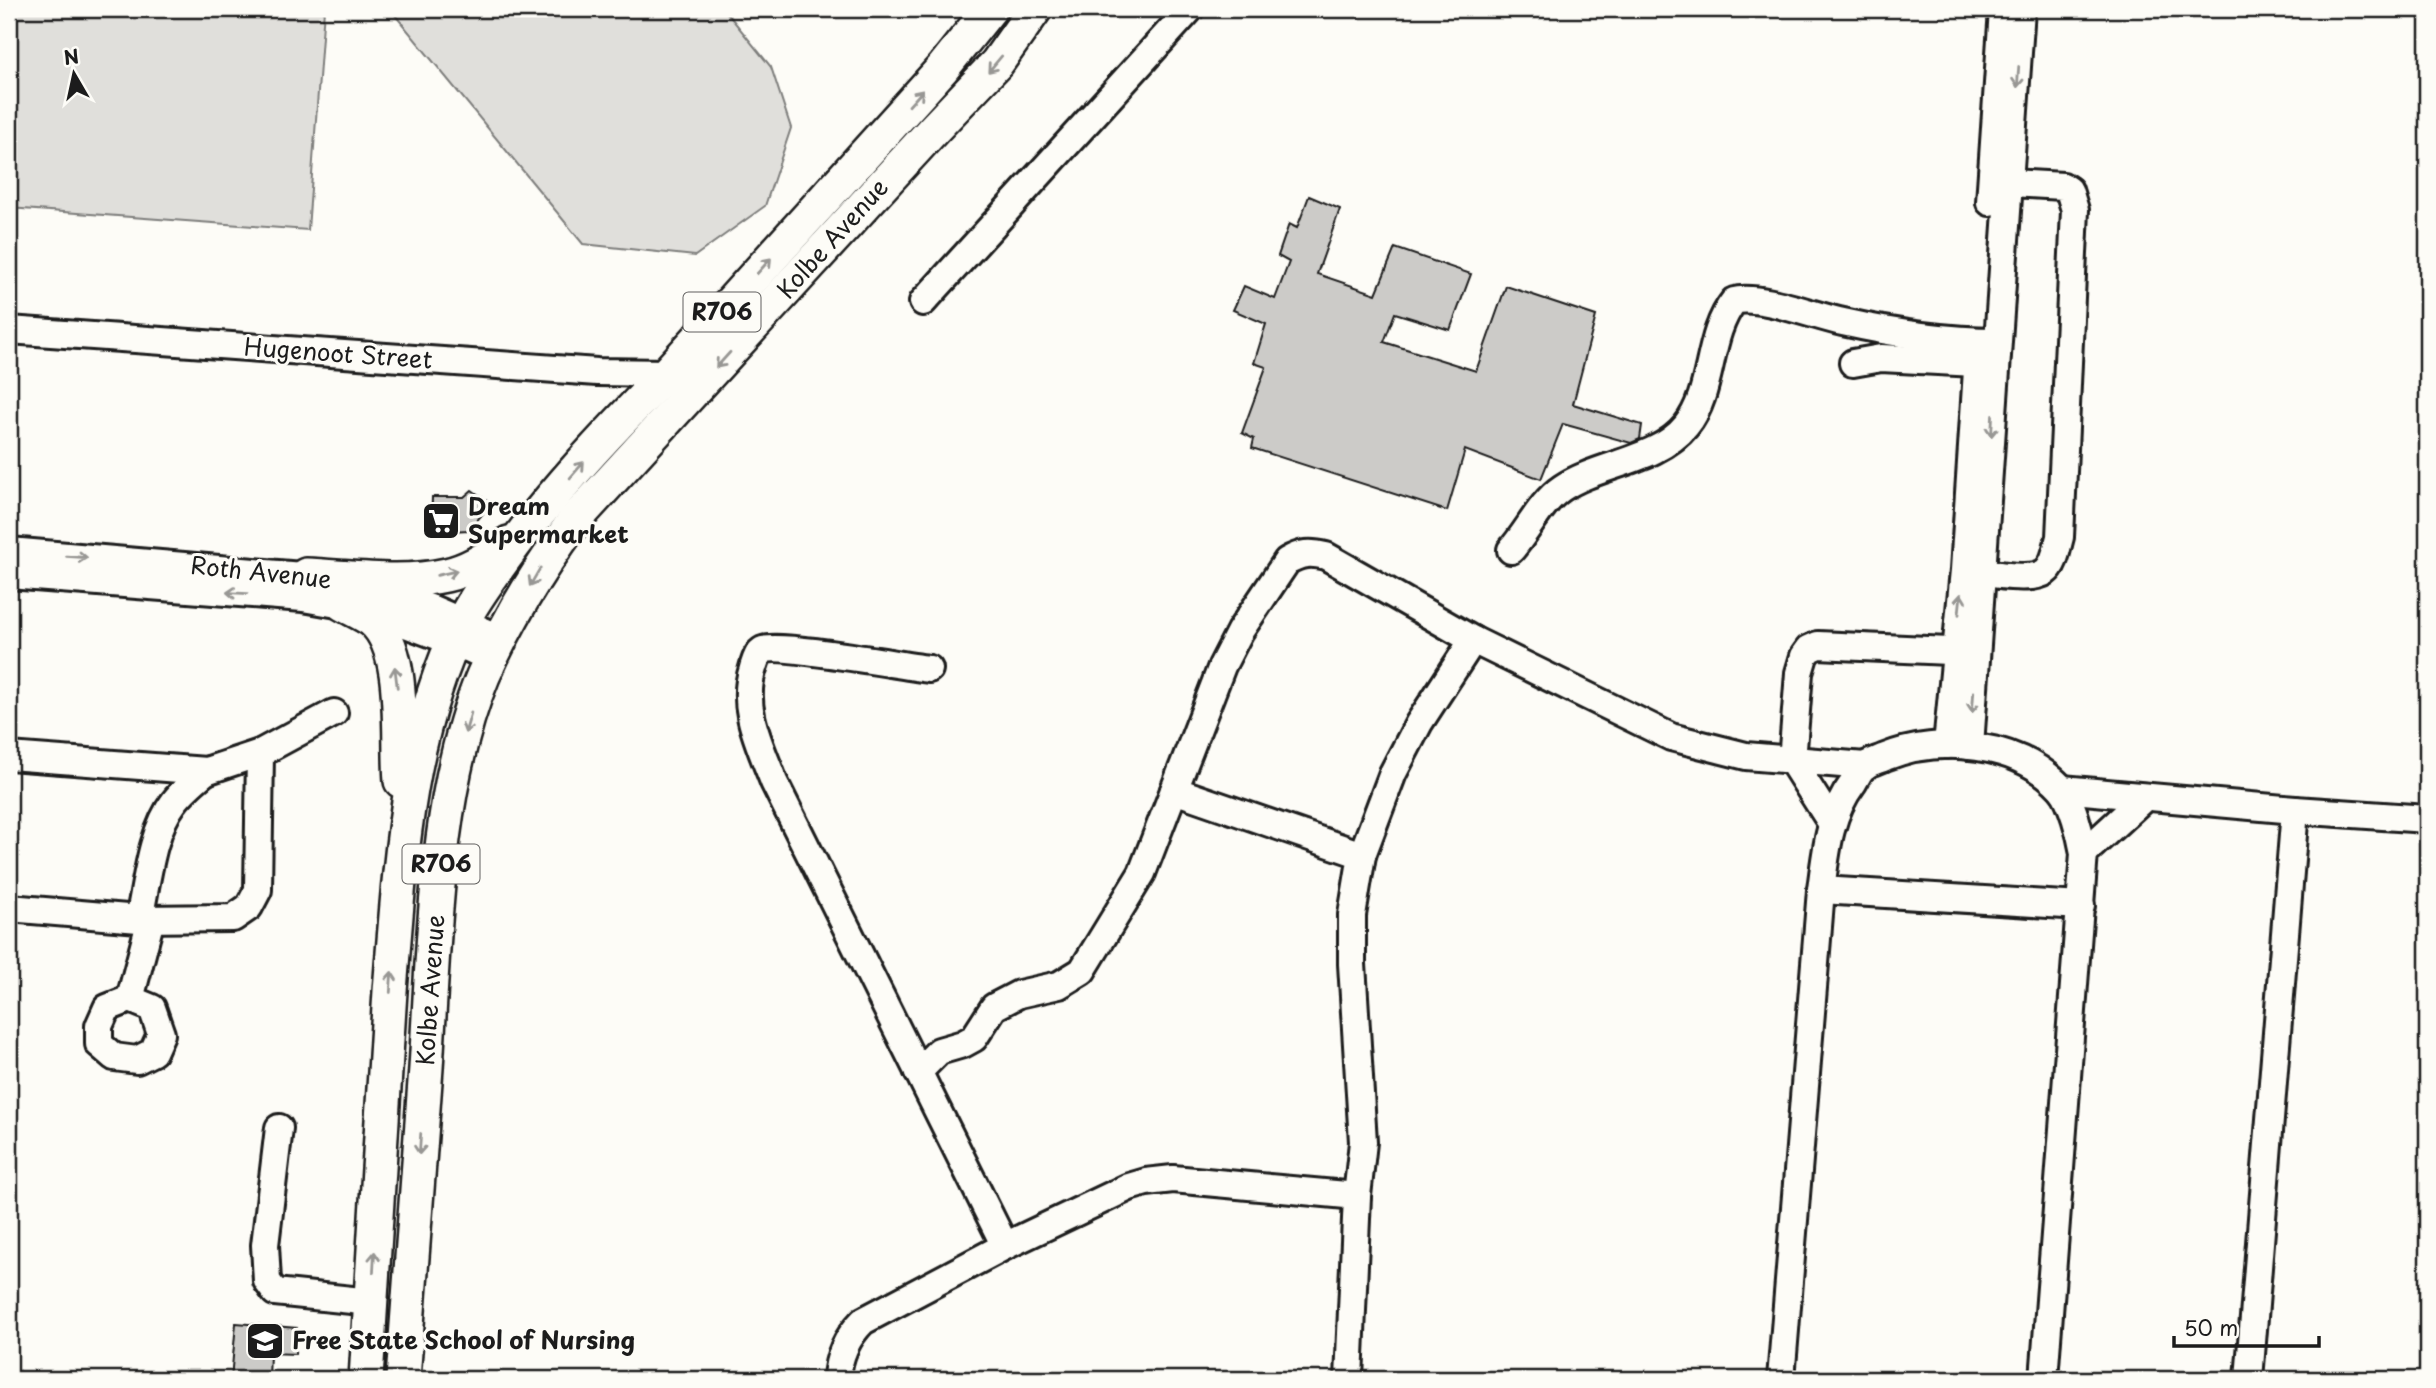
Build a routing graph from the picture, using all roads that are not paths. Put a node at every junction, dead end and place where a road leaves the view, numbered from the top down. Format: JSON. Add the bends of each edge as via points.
{"nodes":[{"id":1,"x":990,"y":9,"type":"edge"},
{"id":2,"x":1035,"y":9,"type":"edge"},
{"id":3,"x":1190,"y":9,"type":"edge"},
{"id":4,"x":2003,"y":9,"type":"edge"},
{"id":5,"x":2021,"y":9,"type":"edge"},
{"id":6,"x":2000,"y":182,"type":"junction"},
{"id":7,"x":923,"y":302,"type":"dead end"},
{"id":8,"x":9,"y":330,"type":"edge"},
{"id":9,"x":1987,"y":352,"type":"junction"},
{"id":10,"x":1853,"y":363,"type":"dead end"},
{"id":11,"x":667,"y":373,"type":"junction"},
{"id":12,"x":521,"y":535,"type":"junction"},
{"id":13,"x":1511,"y":550,"type":"dead end"},
{"id":14,"x":9,"y":551,"type":"edge"},
{"id":15,"x":1974,"y":571,"type":"junction"},
{"id":16,"x":9,"y":575,"type":"edge"},
{"id":17,"x":306,"y":575,"type":"junction"},
{"id":18,"x":344,"y":604,"type":"junction"},
{"id":19,"x":458,"y":632,"type":"junction"},
{"id":20,"x":1473,"y":640,"type":"junction"},
{"id":21,"x":497,"y":649,"type":"junction"},
{"id":22,"x":1966,"y":652,"type":"junction"},
{"id":23,"x":929,"y":669,"type":"dead end"},
{"id":24,"x":334,"y":713,"type":"dead end"},
{"id":25,"x":1959,"y":745,"type":"junction"},
{"id":26,"x":260,"y":753,"type":"junction"},
{"id":27,"x":9,"y":757,"type":"edge"},
{"id":28,"x":1792,"y":761,"type":"junction"},
{"id":29,"x":1865,"y":766,"type":"junction"},
{"id":30,"x":206,"y":771,"type":"junction"},
{"id":31,"x":2062,"y":789,"type":"junction"},
{"id":32,"x":1174,"y":790,"type":"junction"},
{"id":33,"x":2144,"y":798,"type":"junction"},
{"id":34,"x":2295,"y":810,"type":"junction"},
{"id":35,"x":405,"y":818,"type":"junction"},
{"id":36,"x":2427,"y":819,"type":"edge"},
{"id":37,"x":1832,"y":824,"type":"junction"},
{"id":38,"x":2084,"y":853,"type":"junction"},
{"id":39,"x":1362,"y":855,"type":"junction"},
{"id":40,"x":1821,"y":890,"type":"junction"},
{"id":41,"x":2081,"y":906,"type":"junction"},
{"id":42,"x":9,"y":908,"type":"edge"},
{"id":43,"x":145,"y":919,"type":"junction"},
{"id":44,"x":130,"y":999,"type":"dead end"},
{"id":45,"x":918,"y":1072,"type":"junction"},
{"id":46,"x":279,"y":1128,"type":"dead end"},
{"id":47,"x":1357,"y":1196,"type":"junction"},
{"id":48,"x":1005,"y":1246,"type":"junction"},
{"id":49,"x":371,"y":1302,"type":"junction"},
{"id":50,"x":408,"y":1305,"type":"junction"},
{"id":51,"x":366,"y":1379,"type":"edge"},
{"id":52,"x":402,"y":1379,"type":"edge"},
{"id":53,"x":837,"y":1379,"type":"edge"},
{"id":54,"x":1349,"y":1379,"type":"edge"},
{"id":55,"x":1781,"y":1379,"type":"edge"},
{"id":56,"x":2044,"y":1379,"type":"edge"},
{"id":57,"x":2249,"y":1379,"type":"edge"}],
"edges":[{"from":11,"to":1,"type":"main road","name":"Kolbe Avenue","number":"R706","one_way":true,"via":[[942,69]]},
{"from":2,"to":21,"type":"main road","name":"Kolbe Avenue","number":"R706","one_way":true,"via":[[997,63],[574,521],[536,575]]},
{"from":3,"to":7,"type":"street"},
{"from":4,"to":6,"type":"street"},
{"from":5,"to":6,"type":"street","one_way":true},
{"from":6,"to":9,"type":"street"},
{"from":6,"to":15,"type":"street","via":[[2063,186],[2069,190],[2074,211],[2060,537],[2045,572],[2033,576]]},
{"from":8,"to":11,"type":"street","name":"Hugenoot Street","via":[[597,372]]},
{"from":9,"to":10,"type":"street"},
{"from":9,"to":13,"type":"street","via":[[1750,298],[1734,301],[1720,327],[1687,425],[1636,459],[1559,489]]},
{"from":9,"to":15,"type":"street"},
{"from":12,"to":11,"type":"main road","name":"Kolbe Avenue","number":"R706","one_way":true},
{"from":17,"to":12,"type":"main road","one_way":true,"via":[[396,579],[446,575],[472,566]]},
{"from":12,"to":19,"type":"main road","name":"Kolbe Avenue","number":"R706"},
{"from":14,"to":17,"type":"street","name":"Roth Avenue","one_way":true},
{"from":15,"to":22,"type":"street"},
{"from":18,"to":16,"type":"street","name":"Roth Avenue","one_way":true},
{"from":17,"to":19,"type":"street","name":"Roth Avenue","via":[[372,587]]},
{"from":18,"to":19,"type":"street","name":"Roth Avenue"},
{"from":35,"to":18,"type":"main road","one_way":true,"via":[[399,704],[391,651],[373,621]]},
{"from":19,"to":21,"type":"street","name":"Roth Avenue"},
{"from":19,"to":35,"type":"main road","name":"Kolbe Avenue","number":"R706","via":[[424,731]]},
{"from":20,"to":28,"type":"street","via":[[1671,737],[1746,756]]},
{"from":20,"to":32,"type":"street","via":[[1326,556],[1299,554],[1287,561],[1240,631],[1205,706]]},
{"from":20,"to":39,"type":"street","via":[[1393,773]]},
{"from":21,"to":50,"type":"main road","name":"Kolbe Avenue","number":"R706","one_way":true,"via":[[457,760],[448,813]]},
{"from":22,"to":25,"type":"street"},
{"from":22,"to":28,"type":"street","via":[[1818,645],[1809,649],[1799,673]]},
{"from":23,"to":45,"type":"street","via":[[774,648],[757,655],[748,694],[749,711],[774,782]]},
{"from":24,"to":26,"type":"street"},
{"from":25,"to":29,"type":"street","via":[[1894,754]]},
{"from":25,"to":31,"type":"street","via":[[2018,759]]},
{"from":26,"to":30,"type":"street"},
{"from":26,"to":43,"type":"street","via":[[258,890],[249,907],[233,918]]},
{"from":27,"to":30,"type":"street"},
{"from":28,"to":29,"type":"street"},
{"from":28,"to":37,"type":"street"},
{"from":29,"to":37,"type":"street","via":[[1838,805]]},
{"from":30,"to":43,"type":"street","via":[[184,789],[160,825]]},
{"from":31,"to":33,"type":"street"},
{"from":31,"to":38,"type":"street"},
{"from":32,"to":39,"type":"street"},
{"from":32,"to":45,"type":"street","via":[[1142,873],[1082,971],[1059,985],[994,1007],[974,1038],[939,1051]]},
{"from":33,"to":34,"type":"street"},
{"from":33,"to":38,"type":"street"},
{"from":34,"to":36,"type":"street"},
{"from":34,"to":57,"type":"street"},
{"from":49,"to":35,"type":"main road","name":"Kolbe Avenue","number":"R706","one_way":true},
{"from":37,"to":40,"type":"street"},
{"from":38,"to":41,"type":"street"},
{"from":39,"to":47,"type":"street","via":[[1352,915],[1363,1142]]},
{"from":40,"to":41,"type":"street"},
{"from":40,"to":55,"type":"street"},
{"from":41,"to":56,"type":"street"},
{"from":42,"to":43,"type":"street"},
{"from":43,"to":44,"type":"street"},
{"from":45,"to":48,"type":"street"},
{"from":46,"to":49,"type":"street","via":[[265,1244],[267,1281],[275,1292]]},
{"from":47,"to":48,"type":"street","via":[[1173,1179],[1146,1182]]},
{"from":47,"to":54,"type":"street"},
{"from":48,"to":53,"type":"street","via":[[863,1321],[844,1349]]},
{"from":49,"to":50,"type":"main road"},
{"from":49,"to":51,"type":"main road","name":"Kolbe Avenue","number":"R706"},
{"from":50,"to":52,"type":"main road","name":"Kolbe Avenue","number":"R706"}]}
